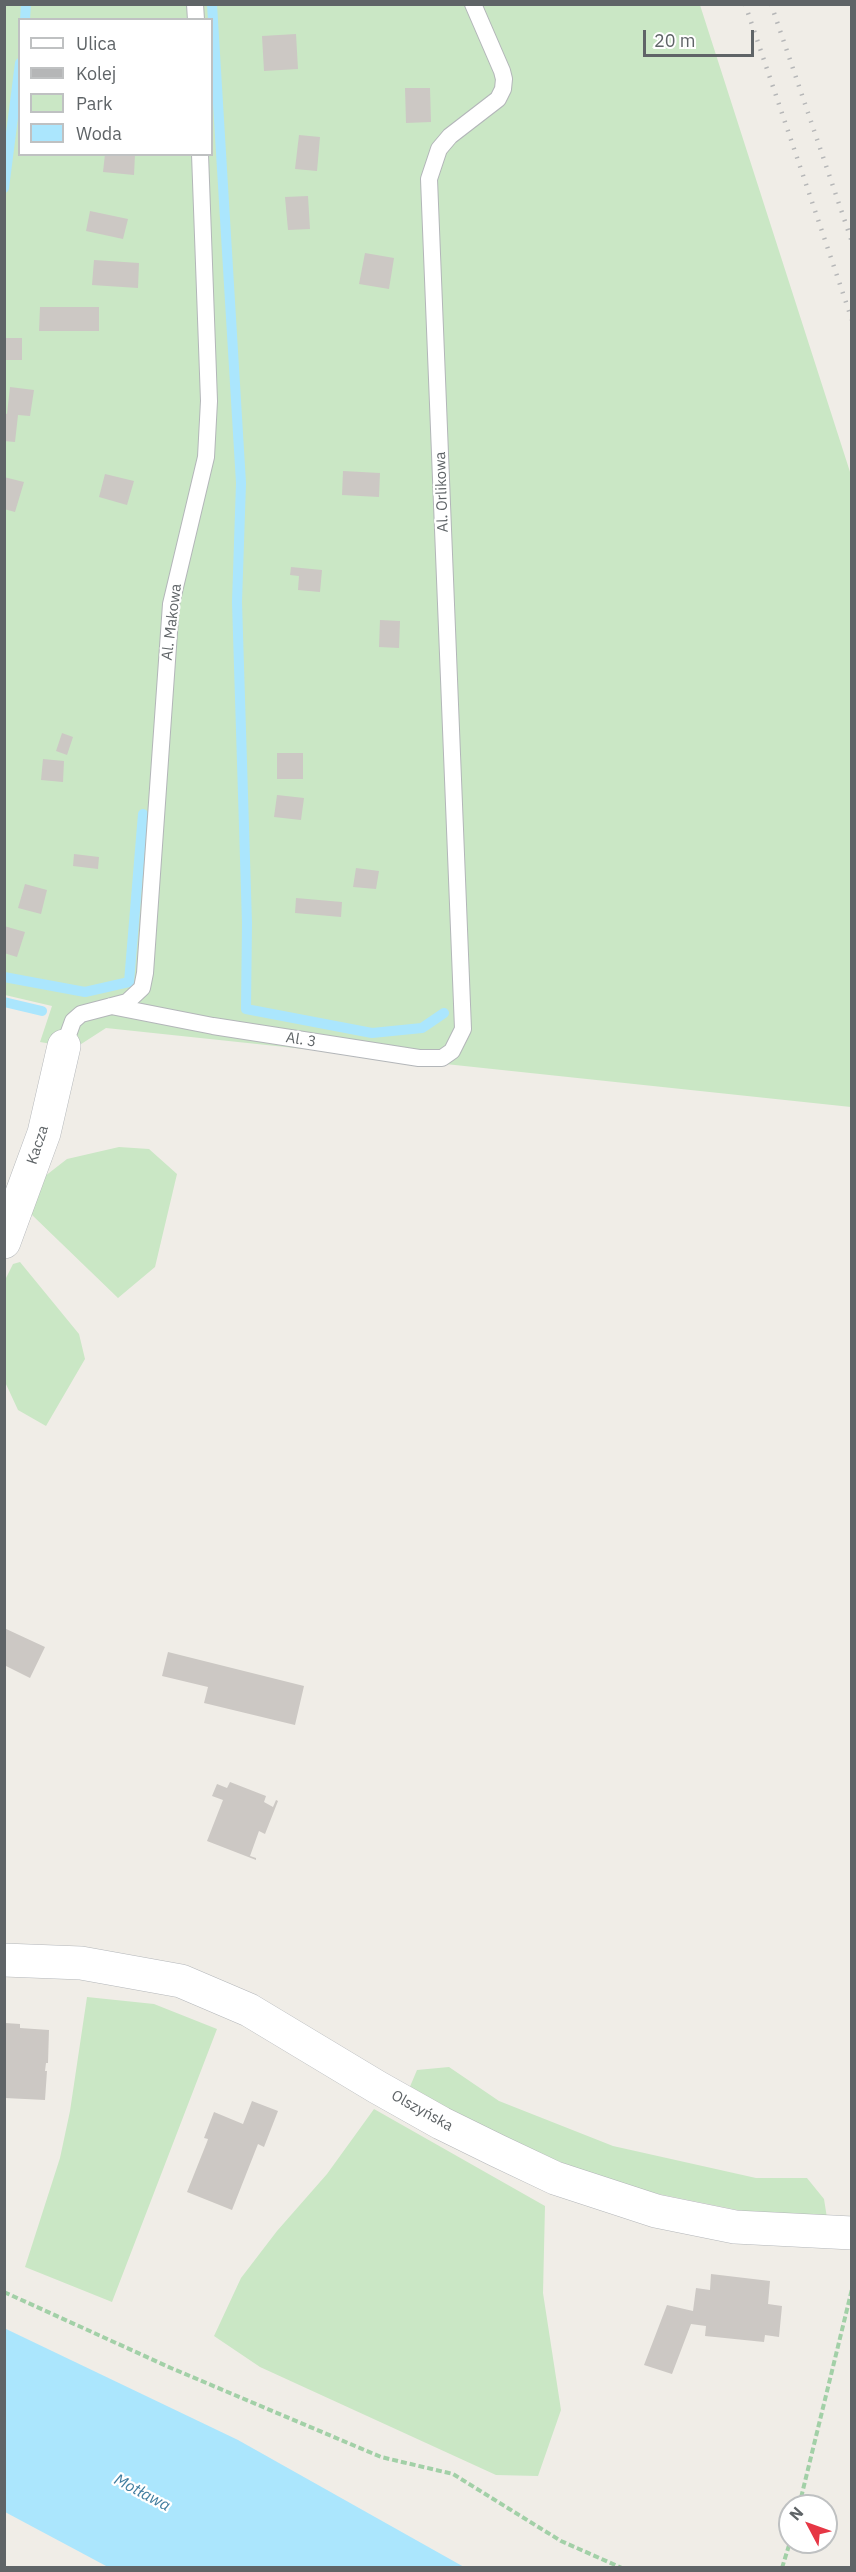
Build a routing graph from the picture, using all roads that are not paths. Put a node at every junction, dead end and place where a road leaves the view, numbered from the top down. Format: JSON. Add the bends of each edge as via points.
{"nodes":[{"id":1,"x":473,"y":4,"type":"edge"},
{"id":2,"x":200,"y":156,"type":"edge"},
{"id":3,"x":111,"y":1006,"type":"junction"},
{"id":4,"x":464,"y":1016,"type":"joint"},
{"id":5,"x":64,"y":1046,"type":"joint"},
{"id":6,"x":4,"y":1242,"type":"edge"},
{"id":7,"x":4,"y":1960,"type":"edge"},
{"id":8,"x":852,"y":2233,"type":"edge"}],
"edges":[{"from":1,"to":4,"type":"lane","name":"Al. Orlikowa","via":[[502,71],[503,89],[498,99],[439,149],[429,179]]},
{"from":2,"to":3,"type":"lane","name":"Al. Makowa","via":[[208,401],[206,457],[171,604],[145,973],[142,988],[127,1002]]},
{"from":3,"to":4,"type":"lane","name":"Al. 3","via":[[419,1058],[442,1058],[452,1051],[464,1029]]},
{"from":3,"to":5,"type":"lane","name":"Al. Makowa","via":[[81,1014],[73,1021]]},
{"from":5,"to":6,"type":"street","name":"Kacza","via":[[44,1133]]},
{"from":7,"to":8,"type":"street","name":"Olszyńska","via":[[81,1964],[181,1981],[249,2010],[377,2087],[498,2151],[555,2178],[656,2211],[735,2227]]}]}
